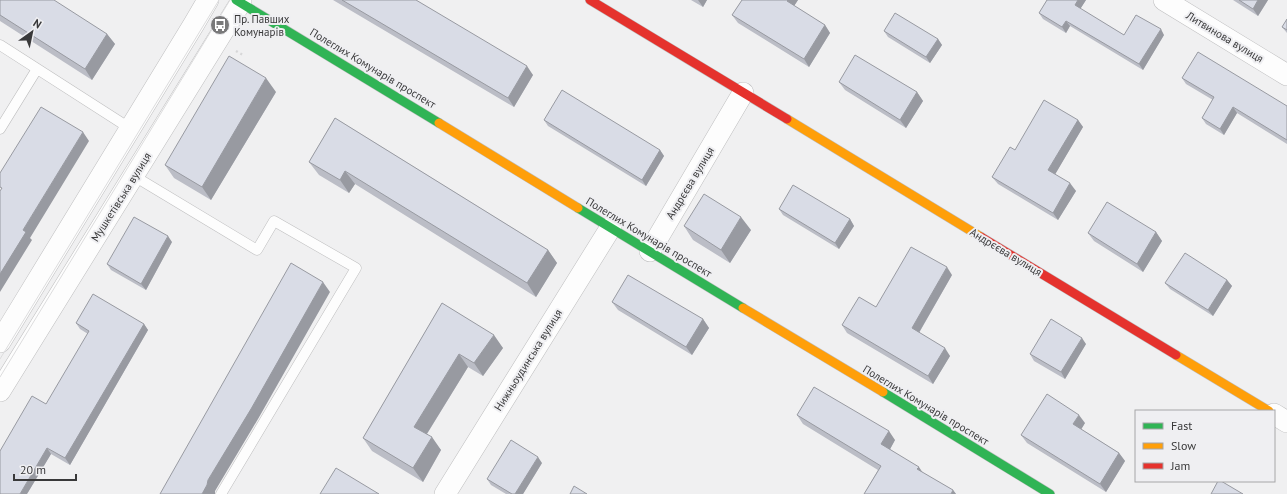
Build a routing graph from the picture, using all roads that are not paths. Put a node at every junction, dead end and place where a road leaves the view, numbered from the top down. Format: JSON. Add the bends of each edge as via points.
{"nodes":[{"id":1,"x":208,"y":0,"type":"edge"},
{"id":2,"x":590,"y":0,"type":"edge"},
{"id":3,"x":1164,"y":0,"type":"edge"},
{"id":4,"x":238,"y":1,"type":"edge"},
{"id":5,"x":0,"y":46,"type":"edge"},
{"id":6,"x":37,"y":69,"type":"junction"},
{"id":7,"x":1287,"y":75,"type":"edge"},
{"id":8,"x":743,"y":93,"type":"junction"},
{"id":9,"x":130,"y":128,"type":"junction"},
{"id":10,"x":0,"y":129,"type":"edge"},
{"id":11,"x":134,"y":176,"type":"junction"},
{"id":12,"x":611,"y":227,"type":"junction"},
{"id":13,"x":650,"y":251,"type":"junction"},
{"id":14,"x":0,"y":342,"type":"edge"},
{"id":15,"x":0,"y":391,"type":"edge"},
{"id":16,"x":1267,"y":410,"type":"edge"},
{"id":17,"x":1275,"y":415,"type":"edge"},
{"id":18,"x":1287,"y":422,"type":"edge"},
{"id":19,"x":447,"y":493,"type":"edge"},
{"id":20,"x":221,"y":494,"type":"edge"},
{"id":21,"x":1050,"y":494,"type":"edge"}],
"edges":[{"from":1,"to":9,"type":"street"},
{"from":2,"to":8,"type":"main road","name":"Андрєєва вулиця"},
{"from":3,"to":7,"type":"street","name":"Литвинова вулиця"},
{"from":4,"to":11,"type":"street","name":"Мушкетівська вулиця"},
{"from":4,"to":12,"type":"main road","name":"Полеглих Комунарів проспект"},
{"from":5,"to":6,"type":"lane"},
{"from":6,"to":9,"type":"lane"},
{"from":6,"to":10,"type":"lane"},
{"from":8,"to":13,"type":"street","name":"Андрєєва вулиця"},
{"from":8,"to":16,"type":"main road","name":"Андрєєва вулиця"},
{"from":9,"to":14,"type":"street"},
{"from":11,"to":15,"type":"street","name":"Мушкетівська вулиця"},
{"from":11,"to":20,"type":"lane","via":[[256,250],[274,221],[356,268]]},
{"from":12,"to":13,"type":"main road","name":"Полеглих Комунарів проспект"},
{"from":12,"to":19,"type":"street","name":"Нижньоудинська вулиця"},
{"from":13,"to":21,"type":"main road","name":"Полеглих Комунарів проспект"},
{"from":17,"to":18,"type":"street"}]}
